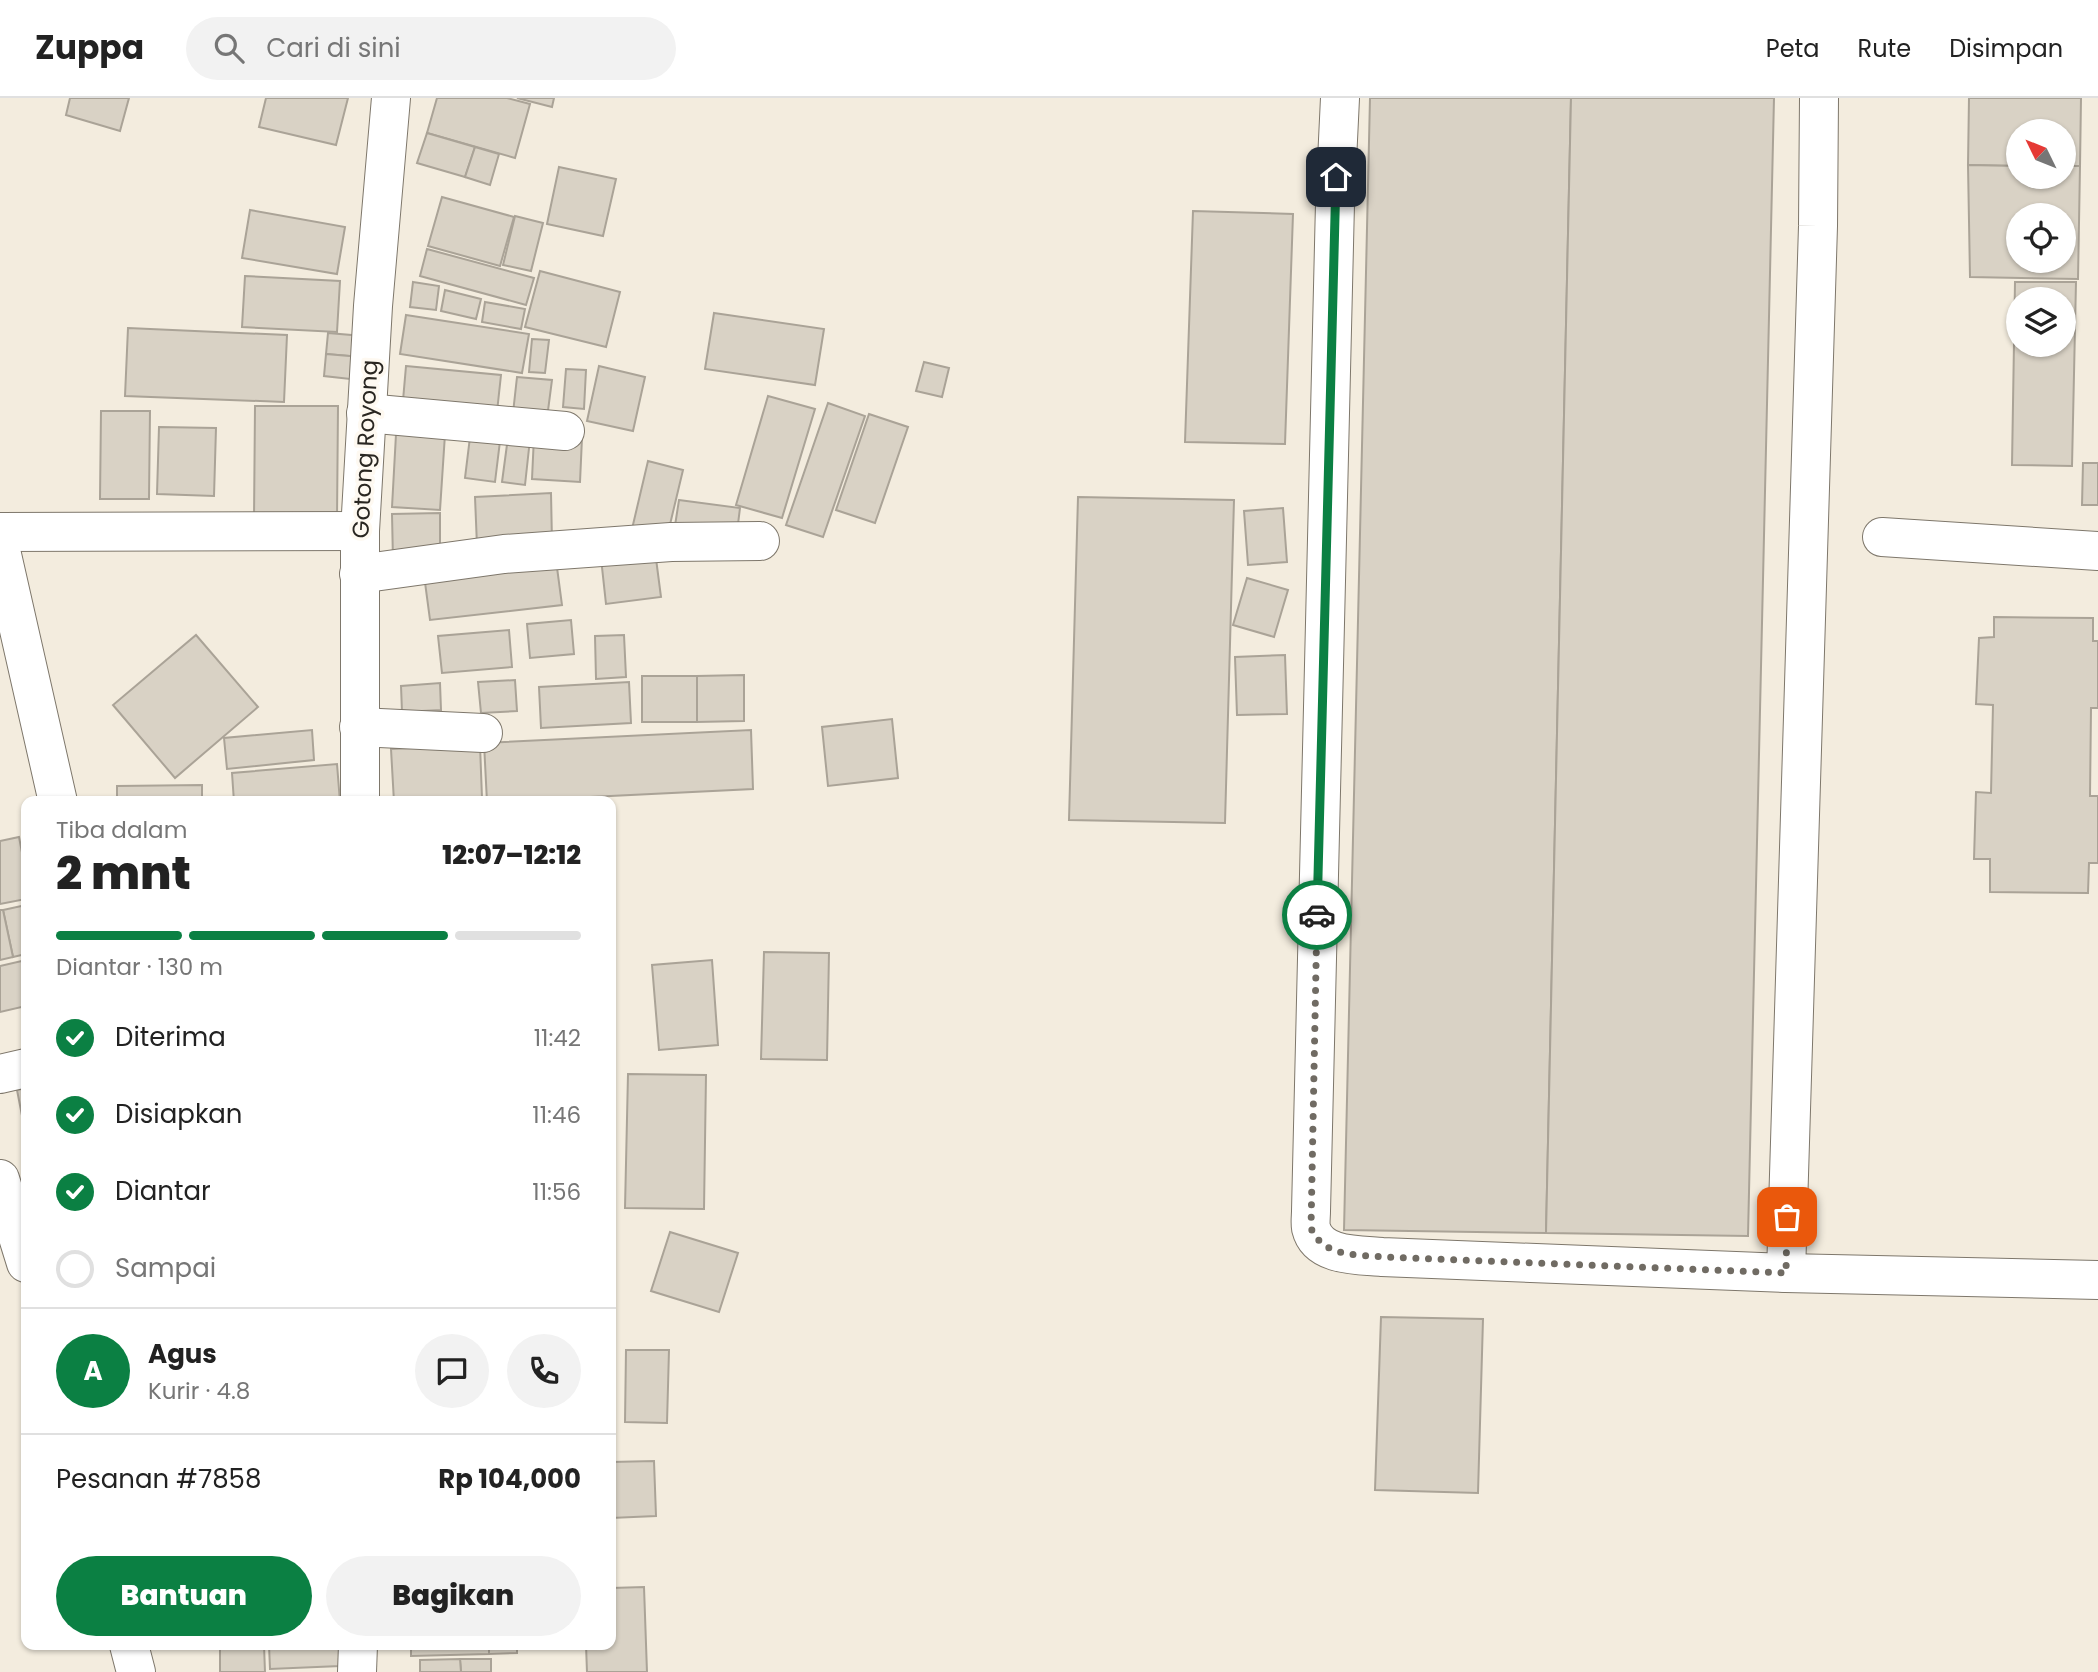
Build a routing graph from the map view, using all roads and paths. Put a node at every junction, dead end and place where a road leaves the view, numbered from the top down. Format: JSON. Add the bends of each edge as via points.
{"nodes":[{"id":1,"x":391,"y":98,"type":"edge"},
{"id":2,"x":1340,"y":98,"type":"edge"},
{"id":3,"x":1819,"y":98,"type":"edge"},
{"id":4,"x":366,"y":413,"type":"junction"},
{"id":5,"x":565,"y":431,"type":"dead end"},
{"id":6,"x":0,"y":531,"type":"edge"},
{"id":7,"x":360,"y":531,"type":"junction"},
{"id":8,"x":1882,"y":537,"type":"dead end"},
{"id":9,"x":760,"y":541,"type":"dead end"},
{"id":10,"x":0,"y":546,"type":"edge"},
{"id":11,"x":2098,"y":551,"type":"edge"},
{"id":12,"x":359,"y":574,"type":"junction"},
{"id":13,"x":359,"y":727,"type":"junction"},
{"id":14,"x":483,"y":733,"type":"dead end"},
{"id":15,"x":57,"y":796,"type":"edge"},
{"id":16,"x":360,"y":796,"type":"edge"},
{"id":17,"x":21,"y":1069,"type":"edge"},
{"id":18,"x":0,"y":1074,"type":"edge"},
{"id":19,"x":0,"y":1179,"type":"edge"},
{"id":20,"x":21,"y":1248,"type":"edge"},
{"id":21,"x":1786,"y":1273,"type":"junction"},
{"id":22,"x":2098,"y":1280,"type":"edge"},
{"id":23,"x":130,"y":1650,"type":"edge"},
{"id":24,"x":358,"y":1650,"type":"edge"},
{"id":25,"x":136,"y":1672,"type":"edge"},
{"id":26,"x":357,"y":1672,"type":"edge"}],
"edges":[{"from":1,"to":4,"type":"street","name":"Gotong Royong"},
{"from":2,"to":21,"type":"street","via":[[1311,1228],[1324,1245],[1339,1253]]},
{"from":3,"to":21,"type":"street"},
{"from":4,"to":5,"type":"street"},
{"from":4,"to":7,"type":"street","name":"Gotong Royong"},
{"from":6,"to":7,"type":"street"},
{"from":7,"to":12,"type":"street","name":"Gotong Royong"},
{"from":8,"to":11,"type":"street"},
{"from":9,"to":12,"type":"street","via":[[671,542],[504,554]]},
{"from":10,"to":15,"type":"street"},
{"from":12,"to":13,"type":"street","name":"Gotong Royong"},
{"from":13,"to":14,"type":"street"},
{"from":13,"to":16,"type":"street","name":"Gotong Royong"},
{"from":17,"to":18,"type":"street"},
{"from":19,"to":20,"type":"street"},
{"from":21,"to":22,"type":"street"},
{"from":23,"to":25,"type":"street"},
{"from":24,"to":26,"type":"street"}]}
